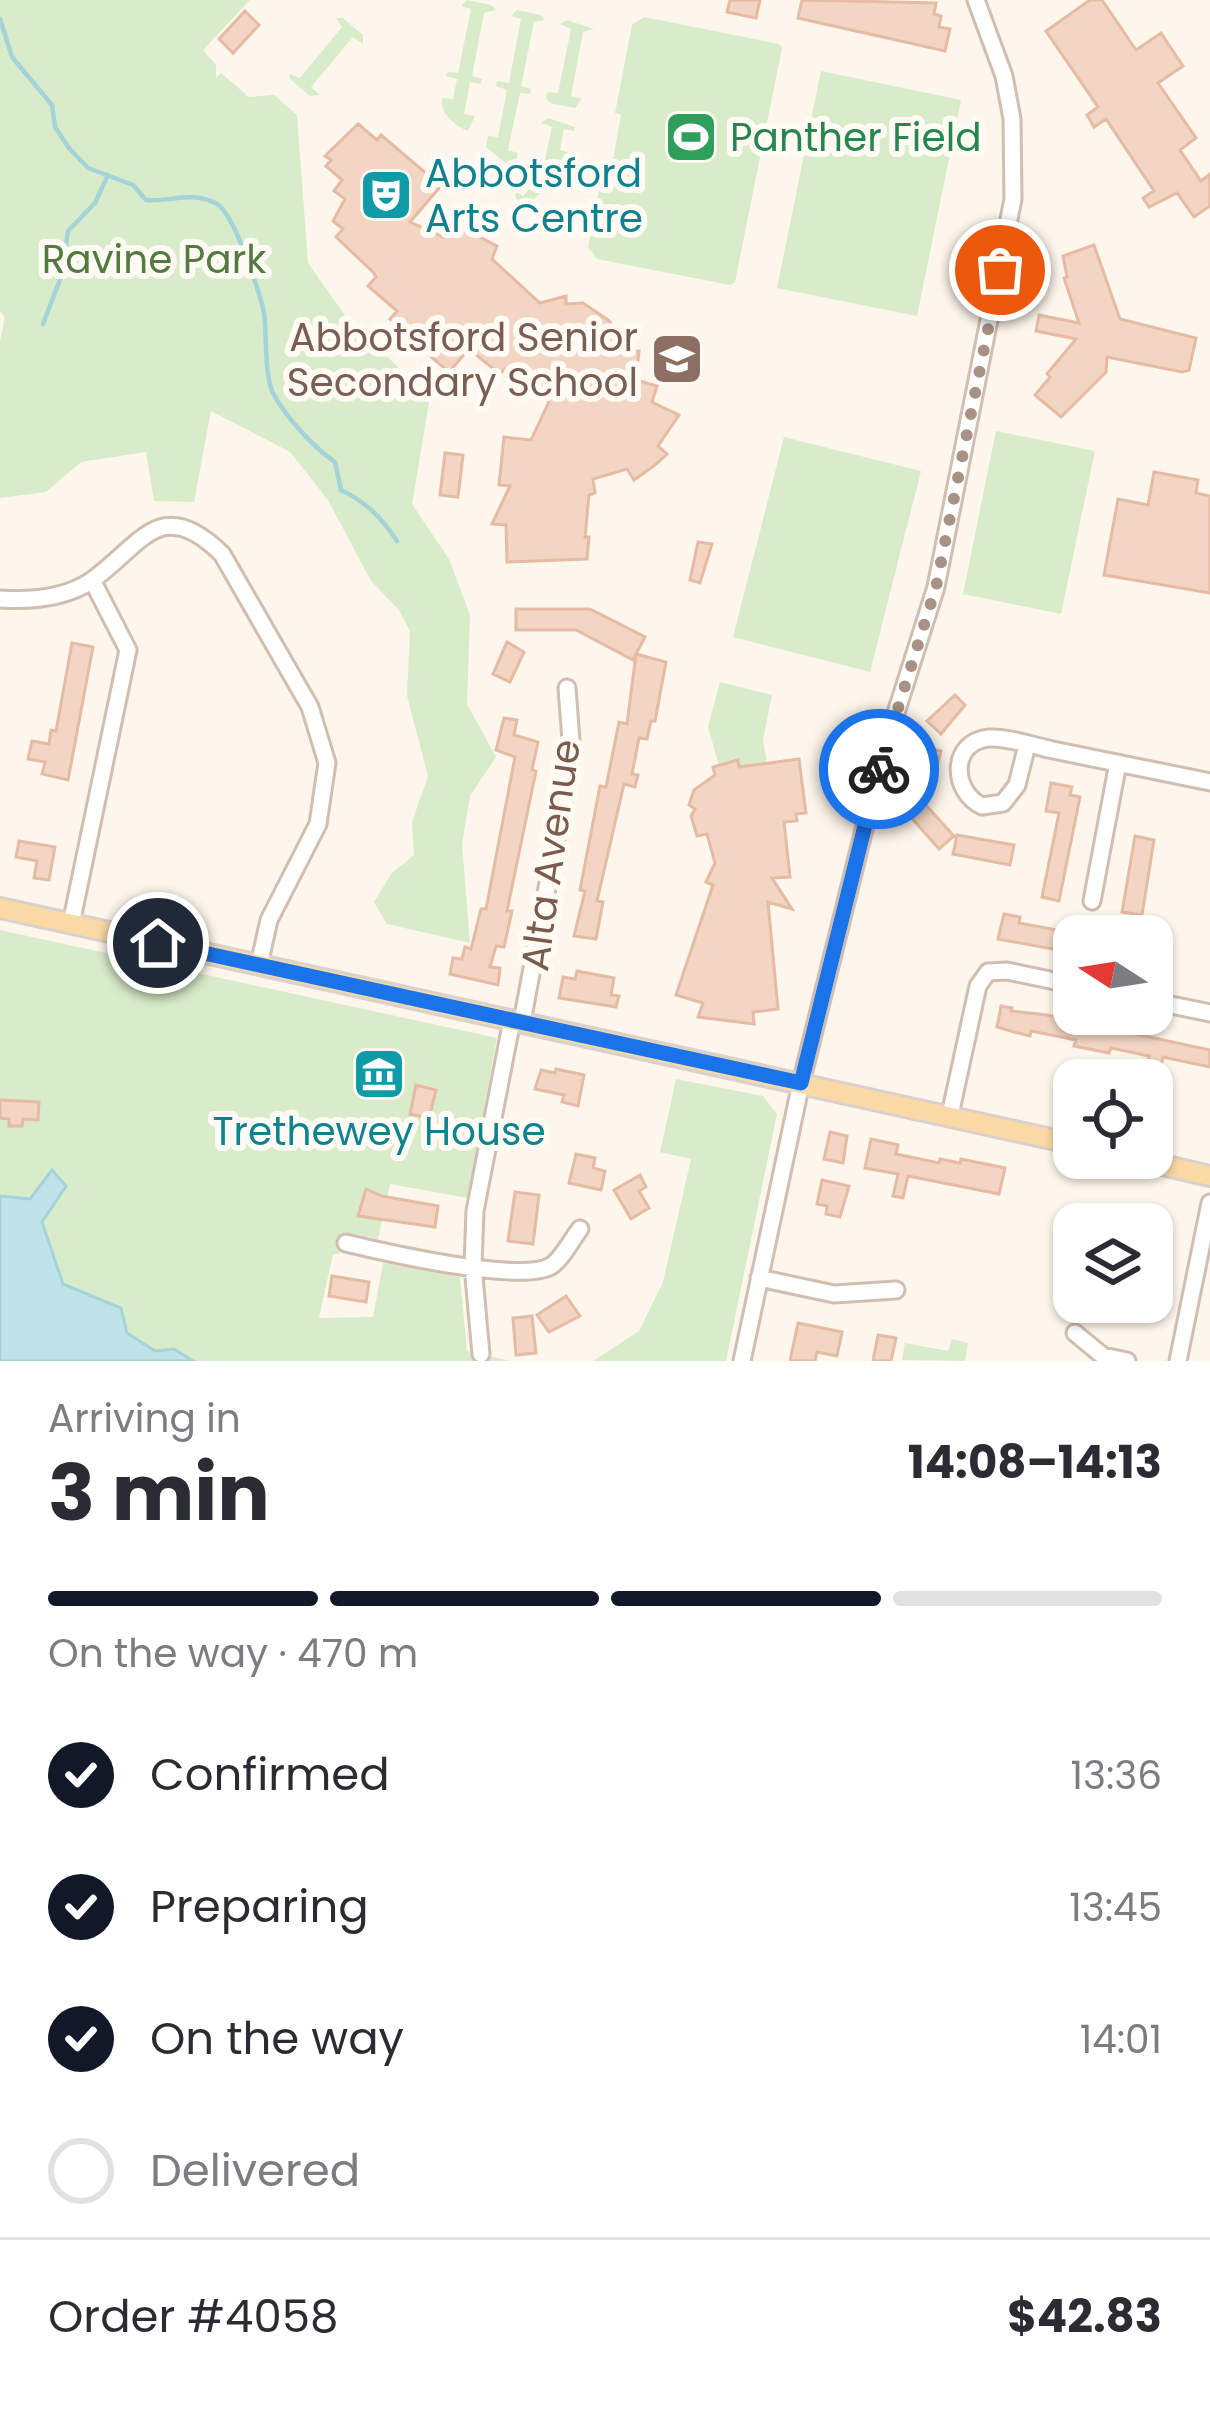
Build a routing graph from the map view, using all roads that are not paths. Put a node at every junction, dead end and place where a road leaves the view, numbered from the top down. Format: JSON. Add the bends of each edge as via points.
{"nodes":[{"id":1,"x":976,"y":0,"type":"edge"},
{"id":2,"x":92,"y":580,"type":"junction"},
{"id":3,"x":0,"y":598,"type":"edge"},
{"id":4,"x":567,"y":688,"type":"dead end"},
{"id":5,"x":1028,"y":745,"type":"junction"},
{"id":6,"x":1118,"y":763,"type":"junction"},
{"id":7,"x":1210,"y":782,"type":"edge"},
{"id":8,"x":1092,"y":901,"type":"dead end"},
{"id":9,"x":0,"y":908,"type":"edge"},
{"id":10,"x":71,"y":924,"type":"junction"},
{"id":11,"x":259,"y":964,"type":"junction"},
{"id":12,"x":1053,"y":980,"type":"edge"},
{"id":13,"x":1173,"y":1005,"type":"edge"},
{"id":14,"x":1210,"y":1013,"type":"edge"},
{"id":15,"x":517,"y":1021,"type":"junction"},
{"id":16,"x":801,"y":1083,"type":"junction"},
{"id":17,"x":950,"y":1115,"type":"junction"},
{"id":18,"x":1053,"y":1139,"type":"edge"},
{"id":19,"x":1173,"y":1167,"type":"edge"},
{"id":20,"x":1210,"y":1176,"type":"edge"},
{"id":21,"x":1210,"y":1203,"type":"edge"},
{"id":22,"x":580,"y":1228,"type":"dead end"},
{"id":23,"x":346,"y":1244,"type":"dead end"},
{"id":24,"x":473,"y":1266,"type":"junction"},
{"id":25,"x":759,"y":1277,"type":"junction"},
{"id":26,"x":896,"y":1290,"type":"dead end"},
{"id":27,"x":1075,"y":1333,"type":"dead end"},
{"id":28,"x":481,"y":1354,"type":"dead end"},
{"id":29,"x":742,"y":1361,"type":"edge"},
{"id":30,"x":1127,"y":1361,"type":"edge"},
{"id":31,"x":1178,"y":1361,"type":"edge"}],
"edges":[{"from":1,"to":16,"type":"street","via":[[1012,119],[1013,199],[936,587],[882,757]]},
{"from":2,"to":3,"type":"street","via":[[38,599]]},
{"from":2,"to":10,"type":"street","via":[[128,650]]},
{"from":2,"to":11,"type":"street","via":[[153,529],[204,536],[233,571],[310,707],[327,764],[325,795],[319,824],[269,920]]},
{"from":4,"to":15,"type":"street","name":"Alta Avenue","via":[[572,754]]},
{"from":5,"to":5,"type":"street","via":[[989,738],[971,746],[958,776],[965,795],[982,806],[1003,803]]},
{"from":5,"to":6,"type":"street"},
{"from":6,"to":7,"type":"street"},
{"from":6,"to":8,"type":"street"},
{"from":9,"to":10,"type":"main road"},
{"from":10,"to":11,"type":"main road"},
{"from":11,"to":15,"type":"main road"},
{"from":12,"to":17,"type":"street","via":[[988,972],[978,986]]},
{"from":13,"to":14,"type":"street"},
{"from":15,"to":16,"type":"main road"},
{"from":15,"to":24,"type":"street","name":"Alta Avenue","via":[[475,1211]]},
{"from":16,"to":17,"type":"main road"},
{"from":16,"to":25,"type":"street"},
{"from":17,"to":18,"type":"main road"},
{"from":19,"to":20,"type":"main road"},
{"from":21,"to":31,"type":"street"},
{"from":22,"to":24,"type":"street","via":[[551,1266],[523,1273]]},
{"from":23,"to":24,"type":"street"},
{"from":24,"to":28,"type":"street","name":"Alta Avenue"},
{"from":25,"to":26,"type":"street","via":[[834,1294]]},
{"from":25,"to":29,"type":"street"},
{"from":27,"to":30,"type":"street","via":[[1103,1356]]}]}
